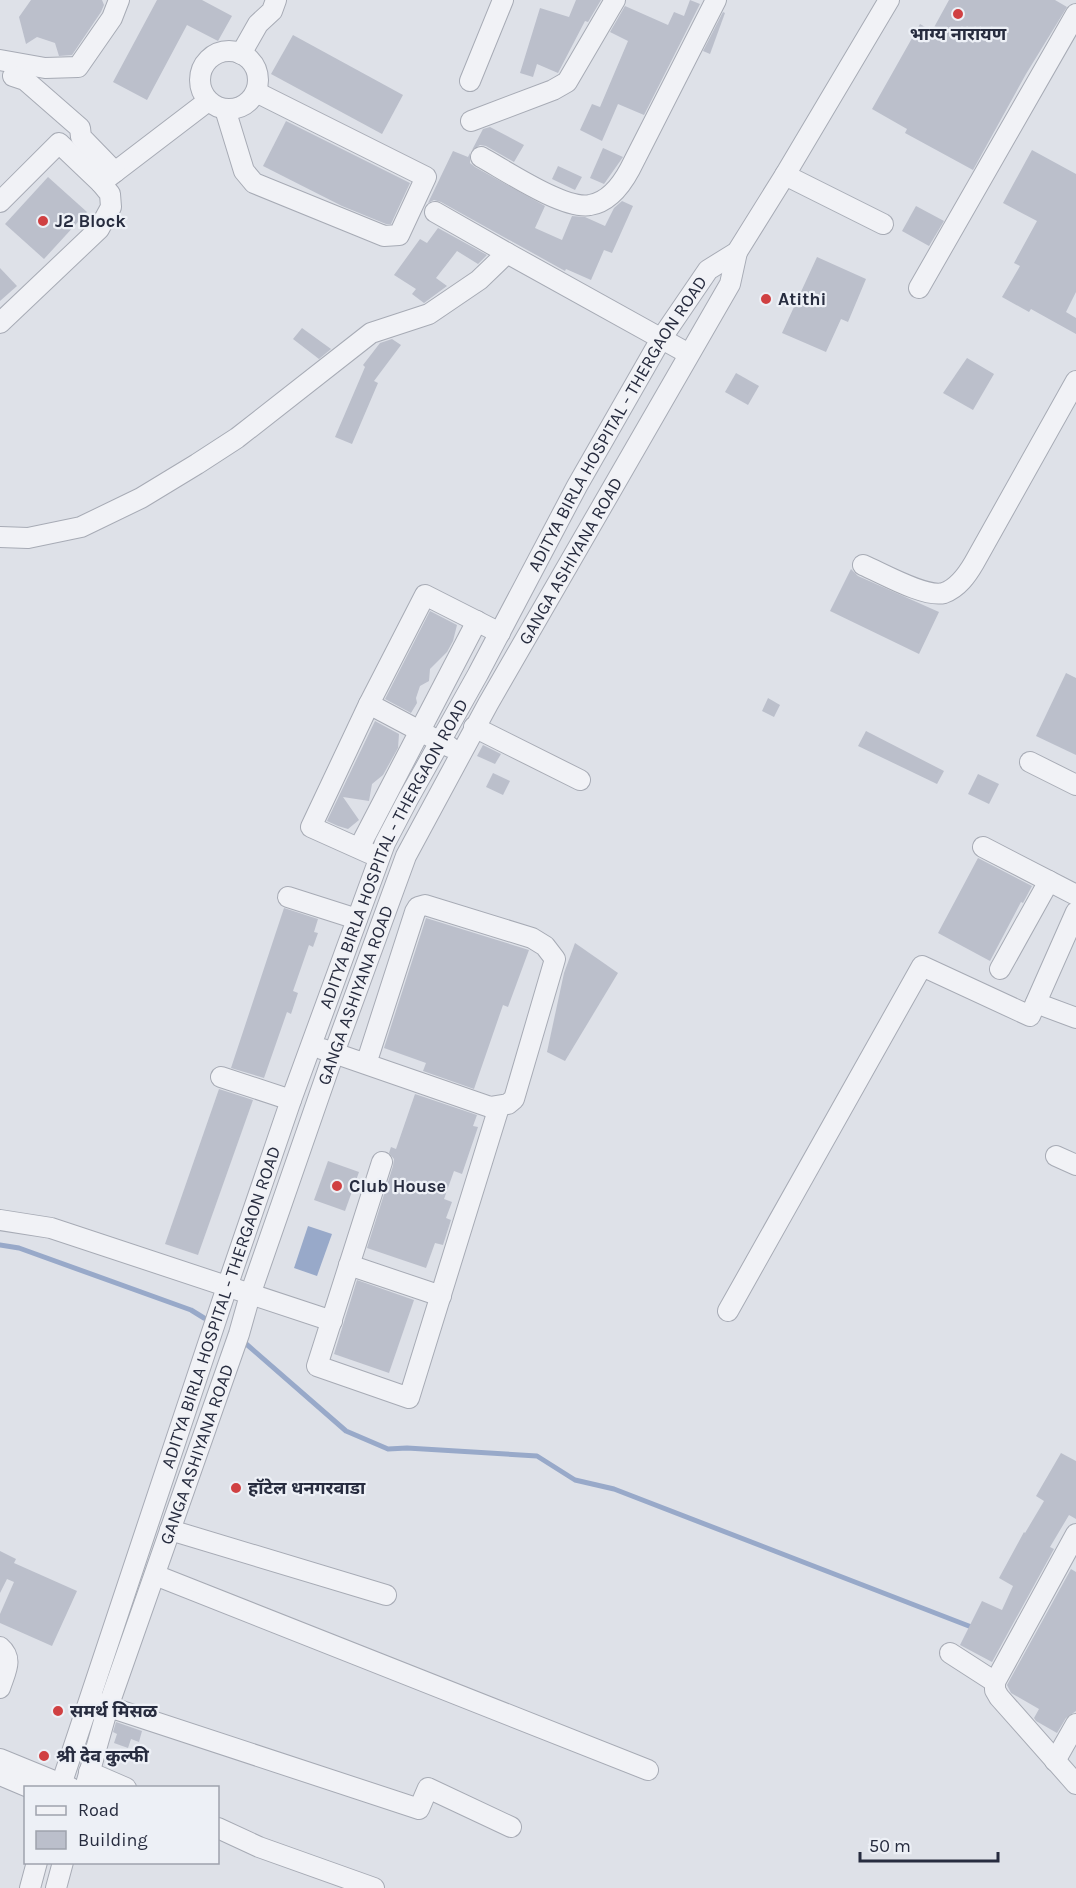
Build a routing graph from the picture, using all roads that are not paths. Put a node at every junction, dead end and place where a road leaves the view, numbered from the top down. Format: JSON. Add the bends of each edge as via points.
{"nodes":[{"id":1,"x":119,"y":0,"type":"edge"},
{"id":2,"x":503,"y":0,"type":"edge"},
{"id":3,"x":615,"y":0,"type":"edge"},
{"id":4,"x":716,"y":0,"type":"edge"},
{"id":5,"x":889,"y":0,"type":"edge"},
{"id":6,"x":267,"y":9,"type":"edge"},
{"id":7,"x":1076,"y":14,"type":"edge"},
{"id":8,"x":241,"y":54,"type":"junction"},
{"id":9,"x":4,"y":66,"type":"edge"},
{"id":10,"x":470,"y":81,"type":"dead end"},
{"id":11,"x":256,"y":92,"type":"junction"},
{"id":12,"x":216,"y":105,"type":"junction"},
{"id":13,"x":471,"y":121,"type":"dead end"},
{"id":14,"x":481,"y":157,"type":"dead end"},
{"id":15,"x":785,"y":174,"type":"junction"},
{"id":16,"x":108,"y":178,"type":"junction"},
{"id":17,"x":0,"y":202,"type":"edge"},
{"id":18,"x":435,"y":212,"type":"dead end"},
{"id":19,"x":883,"y":224,"type":"dead end"},
{"id":20,"x":737,"y":252,"type":"junction"},
{"id":21,"x":507,"y":253,"type":"junction"},
{"id":22,"x":919,"y":288,"type":"dead end"},
{"id":23,"x":0,"y":323,"type":"edge"},
{"id":24,"x":661,"y":339,"type":"junction"},
{"id":25,"x":689,"y":354,"type":"junction"},
{"id":26,"x":1076,"y":381,"type":"edge"},
{"id":27,"x":0,"y":537,"type":"edge"},
{"id":28,"x":863,"y":565,"type":"dead end"},
{"id":29,"x":477,"y":621,"type":"junction"},
{"id":30,"x":500,"y":633,"type":"junction"},
{"id":31,"x":369,"y":704,"type":"junction"},
{"id":32,"x":474,"y":727,"type":"junction"},
{"id":33,"x":419,"y":730,"type":"junction"},
{"id":34,"x":440,"y":741,"type":"junction"},
{"id":35,"x":460,"y":753,"type":"junction"},
{"id":36,"x":1030,"y":762,"type":"dead end"},
{"id":37,"x":580,"y":780,"type":"dead end"},
{"id":38,"x":1076,"y":785,"type":"edge"},
{"id":39,"x":983,"y":847,"type":"dead end"},
{"id":40,"x":359,"y":849,"type":"junction"},
{"id":41,"x":380,"y":857,"type":"junction"},
{"id":42,"x":1049,"y":881,"type":"junction"},
{"id":43,"x":1076,"y":895,"type":"edge"},
{"id":44,"x":288,"y":897,"type":"dead end"},
{"id":45,"x":1076,"y":912,"type":"edge"},
{"id":46,"x":357,"y":919,"type":"junction"},
{"id":47,"x":1000,"y":969,"type":"dead end"},
{"id":48,"x":1033,"y":1009,"type":"junction"},
{"id":49,"x":1076,"y":1018,"type":"edge"},
{"id":50,"x":311,"y":1045,"type":"junction"},
{"id":51,"x":334,"y":1053,"type":"junction"},
{"id":52,"x":366,"y":1064,"type":"junction"},
{"id":53,"x":221,"y":1077,"type":"dead end"},
{"id":54,"x":291,"y":1100,"type":"junction"},
{"id":55,"x":499,"y":1107,"type":"junction"},
{"id":56,"x":1056,"y":1156,"type":"dead end"},
{"id":57,"x":382,"y":1162,"type":"dead end"},
{"id":58,"x":1076,"y":1165,"type":"edge"},
{"id":59,"x":0,"y":1220,"type":"edge"},
{"id":60,"x":349,"y":1265,"type":"junction"},
{"id":61,"x":227,"y":1287,"type":"junction"},
{"id":62,"x":250,"y":1295,"type":"junction"},
{"id":63,"x":441,"y":1296,"type":"junction"},
{"id":64,"x":728,"y":1311,"type":"dead end"},
{"id":65,"x":332,"y":1321,"type":"junction"},
{"id":66,"x":170,"y":1530,"type":"junction"},
{"id":67,"x":1076,"y":1534,"type":"edge"},
{"id":68,"x":155,"y":1575,"type":"junction"},
{"id":69,"x":386,"y":1595,"type":"dead end"},
{"id":70,"x":0,"y":1647,"type":"edge"},
{"id":71,"x":950,"y":1653,"type":"dead end"},
{"id":72,"x":995,"y":1682,"type":"junction"},
{"id":73,"x":0,"y":1688,"type":"edge"},
{"id":74,"x":89,"y":1700,"type":"junction"},
{"id":75,"x":108,"y":1707,"type":"junction"},
{"id":76,"x":1076,"y":1725,"type":"edge"},
{"id":77,"x":0,"y":1759,"type":"edge"},
{"id":78,"x":1055,"y":1761,"type":"junction"},
{"id":79,"x":648,"y":1770,"type":"dead end"},
{"id":80,"x":0,"y":1775,"type":"edge"},
{"id":81,"x":87,"y":1780,"type":"edge"},
{"id":82,"x":1076,"y":1784,"type":"edge"},
{"id":83,"x":26,"y":1786,"type":"edge"},
{"id":84,"x":64,"y":1786,"type":"edge"},
{"id":85,"x":116,"y":1786,"type":"edge"},
{"id":86,"x":511,"y":1827,"type":"dead end"},
{"id":87,"x":219,"y":1828,"type":"edge"},
{"id":88,"x":37,"y":1864,"type":"edge"},
{"id":89,"x":63,"y":1864,"type":"edge"},
{"id":90,"x":30,"y":1888,"type":"edge"},
{"id":91,"x":56,"y":1888,"type":"edge"},
{"id":92,"x":374,"y":1888,"type":"edge"}],
"edges":[{"from":1,"to":9,"type":"street","via":[[112,18],[78,67]]},
{"from":2,"to":10,"type":"street"},
{"from":3,"to":13,"type":"street","via":[[567,82]]},
{"from":4,"to":14,"type":"street","via":[[630,169],[608,196],[592,205],[565,202]]},
{"from":5,"to":15,"type":"street","name":"ADITYA BIRLA HOSPITAL - THERGAON ROAD"},
{"from":6,"to":8,"type":"street"},
{"from":7,"to":22,"type":"street"},
{"from":8,"to":11,"type":"street","via":[[254,65]]},
{"from":8,"to":12,"type":"street","via":[[220,52],[204,64],[200,73],[202,93]]},
{"from":9,"to":16,"type":"street","via":[[80,128],[81,137]]},
{"from":11,"to":12,"type":"street","via":[[243,106]]},
{"from":11,"to":12,"type":"street","via":[[426,177],[399,235],[384,236],[254,183],[244,171]]},
{"from":12,"to":16,"type":"street"},
{"from":15,"to":19,"type":"street"},
{"from":15,"to":20,"type":"street","name":"ADITYA BIRLA HOSPITAL - THERGAON ROAD"},
{"from":16,"to":17,"type":"street","via":[[59,143]]},
{"from":16,"to":23,"type":"street","via":[[111,207],[99,229]]},
{"from":18,"to":21,"type":"street"},
{"from":20,"to":24,"type":"street","name":"ADITYA BIRLA HOSPITAL - THERGAON ROAD","via":[[708,270]]},
{"from":20,"to":25,"type":"street","name":"GANGA ASHIYANA ROAD","via":[[730,284]]},
{"from":21,"to":24,"type":"street"},
{"from":21,"to":27,"type":"street","via":[[479,280],[429,314],[371,333],[237,438],[141,498],[81,526],[28,538]]},
{"from":24,"to":25,"type":"street"},
{"from":24,"to":30,"type":"street","name":"ADITYA BIRLA HOSPITAL - THERGAON ROAD","via":[[577,486]]},
{"from":25,"to":32,"type":"street","name":"GANGA ASHIYANA ROAD"},
{"from":26,"to":28,"type":"street","via":[[974,563],[957,586],[943,593],[927,593]]},
{"from":29,"to":30,"type":"street"},
{"from":29,"to":31,"type":"street","via":[[425,595]]},
{"from":29,"to":33,"type":"street"},
{"from":30,"to":34,"type":"street","name":"ADITYA BIRLA HOSPITAL - THERGAON ROAD"},
{"from":31,"to":33,"type":"street"},
{"from":31,"to":40,"type":"street","via":[[311,827]]},
{"from":32,"to":35,"type":"street","name":"GANGA ASHIYANA ROAD"},
{"from":32,"to":37,"type":"street"},
{"from":33,"to":34,"type":"street"},
{"from":33,"to":40,"type":"street"},
{"from":34,"to":35,"type":"street"},
{"from":34,"to":41,"type":"street","name":"ADITYA BIRLA HOSPITAL - THERGAON ROAD"},
{"from":35,"to":51,"type":"street","name":"GANGA ASHIYANA ROAD","via":[[405,856]]},
{"from":36,"to":38,"type":"street"},
{"from":39,"to":42,"type":"street"},
{"from":40,"to":41,"type":"street"},
{"from":41,"to":46,"type":"street","name":"ADITYA BIRLA HOSPITAL - THERGAON ROAD"},
{"from":42,"to":43,"type":"street"},
{"from":42,"to":47,"type":"street"},
{"from":44,"to":46,"type":"street"},
{"from":45,"to":48,"type":"street"},
{"from":46,"to":50,"type":"street","name":"ADITYA BIRLA HOSPITAL - THERGAON ROAD"},
{"from":48,"to":49,"type":"street"},
{"from":48,"to":64,"type":"street","via":[[922,966]]},
{"from":50,"to":51,"type":"street"},
{"from":50,"to":54,"type":"street","name":"ADITYA BIRLA HOSPITAL - THERGAON ROAD"},
{"from":51,"to":52,"type":"street"},
{"from":51,"to":62,"type":"street","name":"GANGA ASHIYANA ROAD"},
{"from":52,"to":55,"type":"street"},
{"from":52,"to":55,"type":"street","via":[[418,907],[425,905],[532,938],[555,959],[514,1099]]},
{"from":53,"to":54,"type":"street"},
{"from":54,"to":61,"type":"street","name":"ADITYA BIRLA HOSPITAL - THERGAON ROAD"},
{"from":55,"to":63,"type":"street"},
{"from":56,"to":58,"type":"street"},
{"from":57,"to":60,"type":"street"},
{"from":59,"to":61,"type":"street","via":[[51,1228]]},
{"from":60,"to":63,"type":"street"},
{"from":60,"to":65,"type":"street"},
{"from":61,"to":62,"type":"street"},
{"from":61,"to":74,"type":"street","name":"ADITYA BIRLA HOSPITAL - THERGAON ROAD"},
{"from":62,"to":65,"type":"street"},
{"from":62,"to":66,"type":"street","name":"GANGA ASHIYANA ROAD"},
{"from":63,"to":65,"type":"street","via":[[409,1398],[317,1366]]},
{"from":66,"to":68,"type":"street","name":"GANGA ASHIYANA ROAD"},
{"from":66,"to":69,"type":"street"},
{"from":67,"to":72,"type":"street"},
{"from":68,"to":75,"type":"street","name":"GANGA ASHIYANA ROAD"},
{"from":68,"to":79,"type":"street"},
{"from":70,"to":73,"type":"street","via":[[9,1662]]},
{"from":71,"to":72,"type":"street"},
{"from":72,"to":78,"type":"street","via":[[999,1697]]},
{"from":74,"to":75,"type":"street"},
{"from":74,"to":84,"type":"street","name":"ADITYA BIRLA HOSPITAL - THERGAON ROAD"},
{"from":75,"to":81,"type":"street","name":"GANGA ASHIYANA ROAD"},
{"from":75,"to":86,"type":"street","via":[[419,1809],[428,1788]]},
{"from":76,"to":78,"type":"street"},
{"from":77,"to":84,"type":"street"},
{"from":78,"to":82,"type":"street"},
{"from":80,"to":83,"type":"street"},
{"from":81,"to":85,"type":"street"},
{"from":87,"to":92,"type":"street"},
{"from":88,"to":90,"type":"street"},
{"from":89,"to":91,"type":"street"}]}
